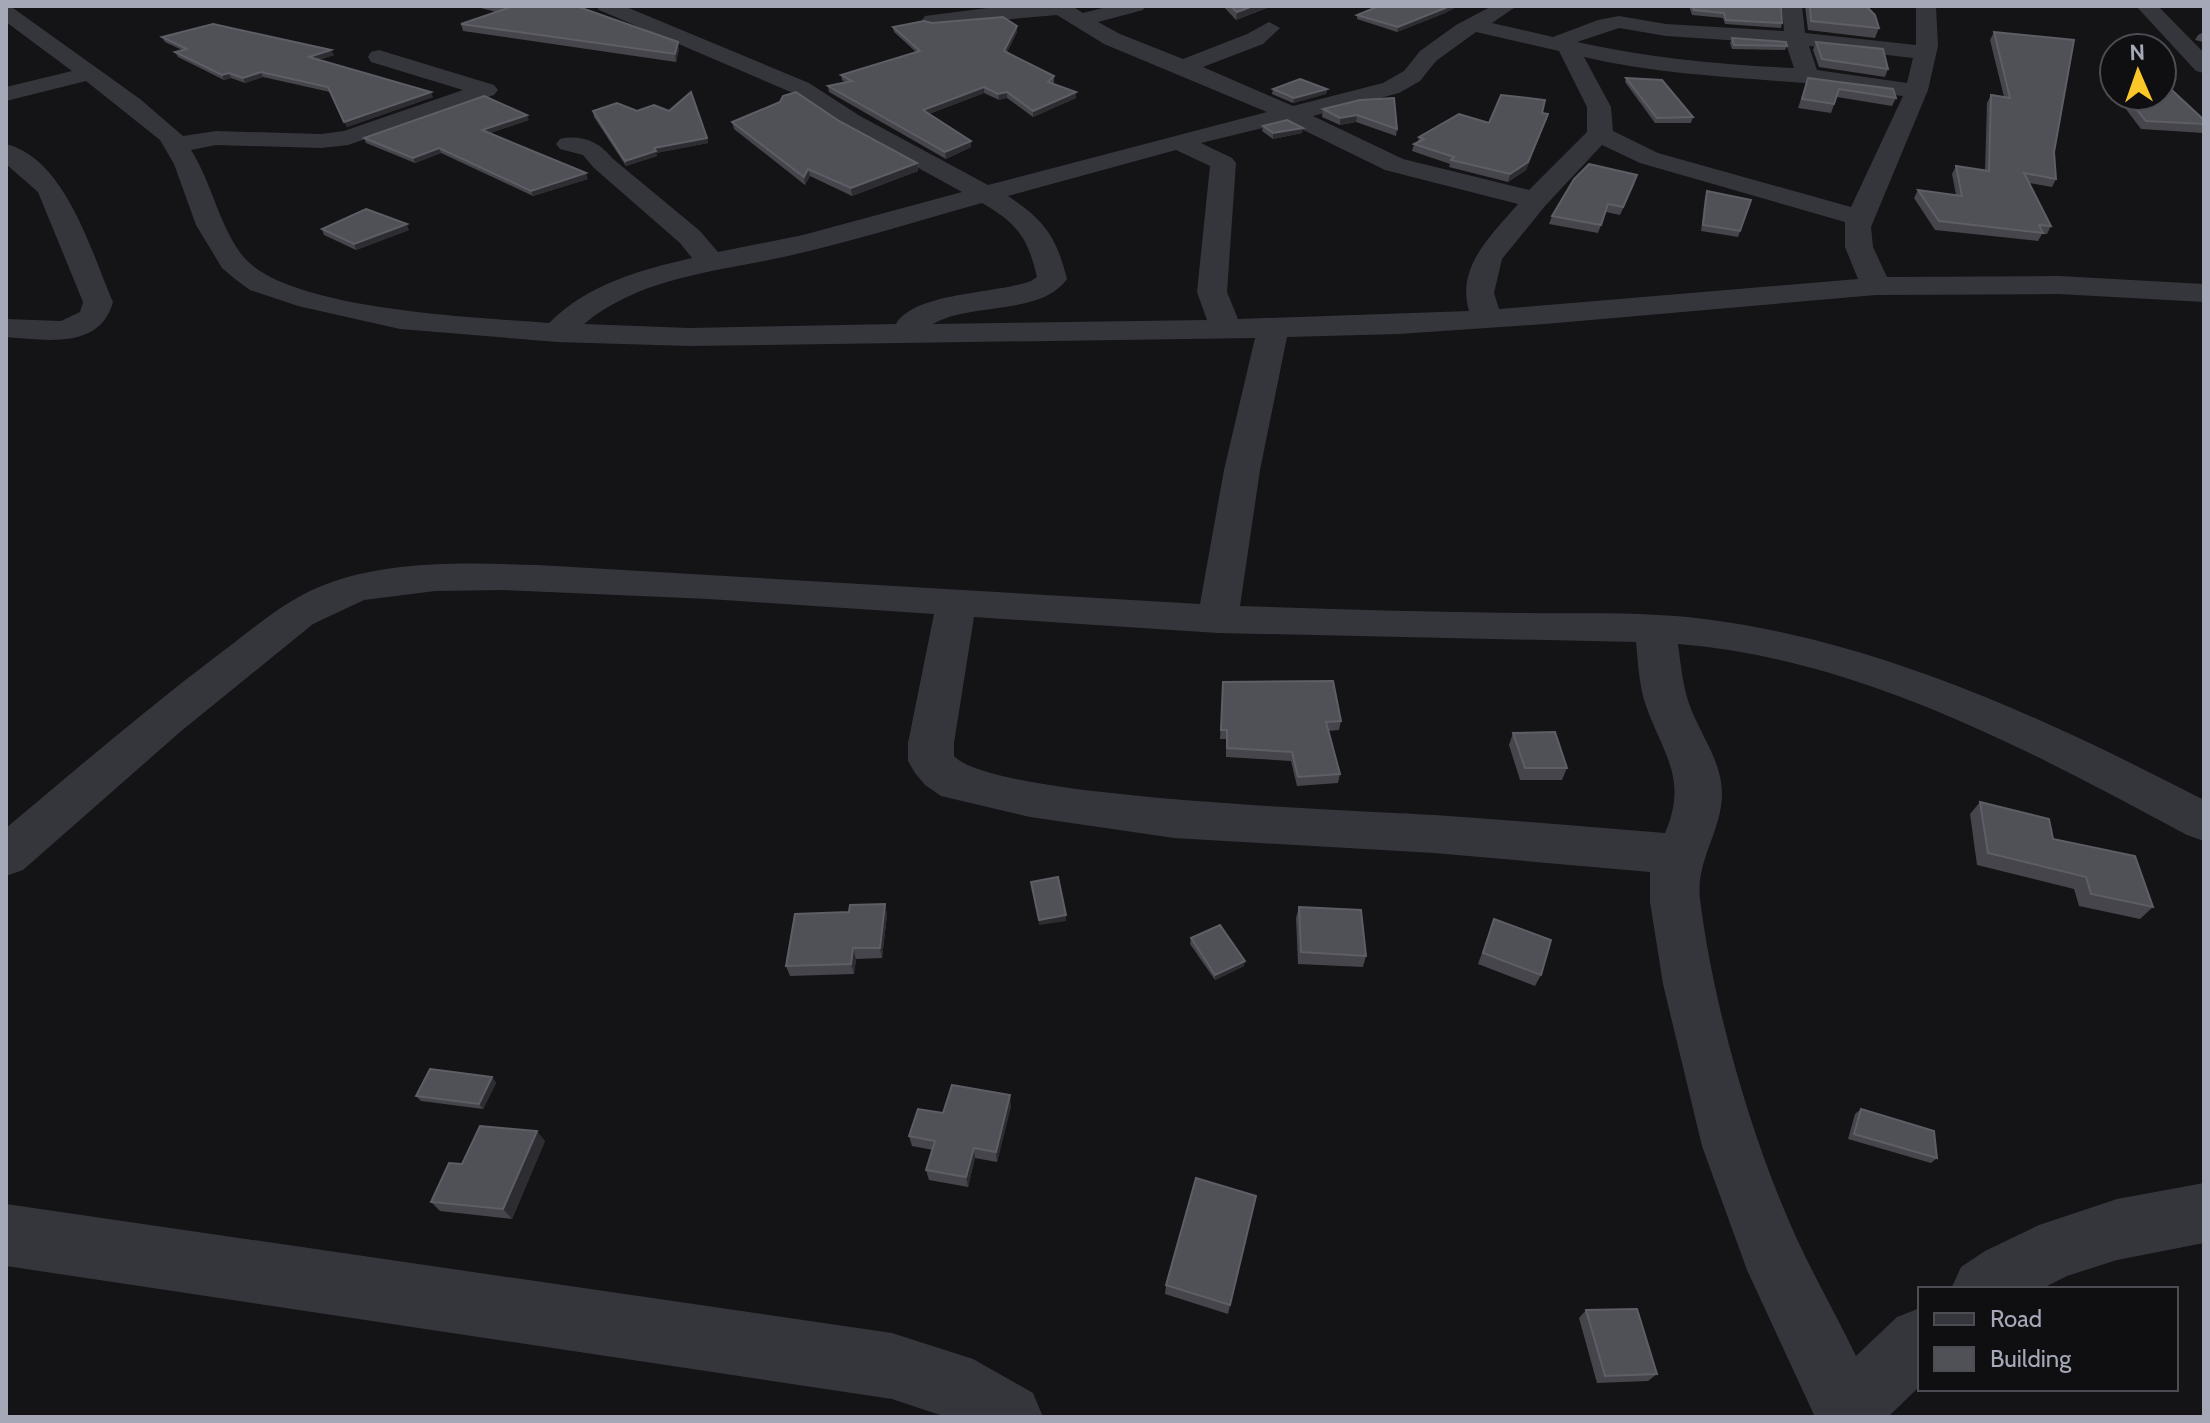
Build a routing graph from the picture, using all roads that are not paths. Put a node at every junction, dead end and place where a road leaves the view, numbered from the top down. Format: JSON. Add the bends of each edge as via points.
{"nodes":[{"id":1,"x":606,"y":6,"type":"edge"},
{"id":2,"x":1136,"y":6,"type":"edge"},
{"id":3,"x":1507,"y":6,"type":"edge"},
{"id":4,"x":1792,"y":6,"type":"edge"},
{"id":5,"x":1926,"y":6,"type":"edge"},
{"id":6,"x":2146,"y":6,"type":"edge"},
{"id":7,"x":6,"y":12,"type":"edge"},
{"id":8,"x":932,"y":20,"type":"edge"},
{"id":9,"x":1079,"y":20,"type":"junction"},
{"id":10,"x":1474,"y":25,"type":"junction"},
{"id":11,"x":1269,"y":28,"type":"dead end"},
{"id":12,"x":1795,"y":38,"type":"junction"},
{"id":13,"x":1560,"y":46,"type":"junction"},
{"id":14,"x":1925,"y":53,"type":"junction"},
{"id":15,"x":379,"y":57,"type":"dead end"},
{"id":16,"x":2200,"y":60,"type":"edge"},
{"id":17,"x":1186,"y":66,"type":"junction"},
{"id":18,"x":90,"y":73,"type":"junction"},
{"id":19,"x":1808,"y":76,"type":"junction"},
{"id":20,"x":1915,"y":91,"type":"junction"},
{"id":21,"x":6,"y":94,"type":"edge"},
{"id":22,"x":1292,"y":113,"type":"junction"},
{"id":23,"x":1598,"y":133,"type":"junction"},
{"id":24,"x":1180,"y":142,"type":"junction"},
{"id":25,"x":569,"y":144,"type":"dead end"},
{"id":26,"x":176,"y":145,"type":"junction"},
{"id":27,"x":6,"y":152,"type":"edge"},
{"id":28,"x":985,"y":194,"type":"junction"},
{"id":29,"x":1535,"y":200,"type":"junction"},
{"id":30,"x":1861,"y":218,"type":"junction"},
{"id":31,"x":712,"y":264,"type":"junction"},
{"id":32,"x":1876,"y":286,"type":"junction"},
{"id":33,"x":2204,"y":293,"type":"edge"},
{"id":34,"x":1487,"y":319,"type":"junction"},
{"id":35,"x":6,"y":328,"type":"edge"},
{"id":36,"x":1273,"y":328,"type":"junction"},
{"id":37,"x":1226,"y":329,"type":"junction"},
{"id":38,"x":557,"y":333,"type":"junction"},
{"id":39,"x":900,"y":333,"type":"junction"},
{"id":40,"x":957,"y":601,"type":"junction"},
{"id":41,"x":1218,"y":619,"type":"junction"},
{"id":42,"x":1654,"y":628,"type":"junction"},
{"id":43,"x":2204,"y":822,"type":"edge"},
{"id":44,"x":1677,"y":854,"type":"junction"},
{"id":45,"x":6,"y":856,"type":"edge"},
{"id":46,"x":2204,"y":1213,"type":"edge"},
{"id":47,"x":6,"y":1235,"type":"edge"},
{"id":48,"x":1986,"y":1287,"type":"edge"},
{"id":49,"x":1918,"y":1342,"type":"edge"},
{"id":50,"x":1848,"y":1414,"type":"edge"},
{"id":51,"x":1009,"y":1417,"type":"edge"}],
"edges":[{"from":1,"to":28,"type":"street","via":[[801,88]]},
{"from":2,"to":9,"type":"street"},
{"from":3,"to":10,"type":"street"},
{"from":4,"to":12,"type":"street"},
{"from":5,"to":14,"type":"street"},
{"from":6,"to":16,"type":"street"},
{"from":7,"to":18,"type":"street"},
{"from":8,"to":9,"type":"street","via":[[1041,8],[1062,9]]},
{"from":9,"to":17,"type":"street","via":[[1112,39]]},
{"from":10,"to":13,"type":"street"},
{"from":10,"to":22,"type":"street","via":[[1391,88]]},
{"from":11,"to":17,"type":"street","via":[[1255,39]]},
{"from":12,"to":13,"type":"street","via":[[1612,22]]},
{"from":12,"to":14,"type":"street"},
{"from":12,"to":19,"type":"street"},
{"from":13,"to":19,"type":"street","via":[[1713,71]]},
{"from":13,"to":23,"type":"street","via":[[1599,107]]},
{"from":14,"to":20,"type":"street"},
{"from":15,"to":26,"type":"street","via":[[486,90],[348,138],[216,138]]},
{"from":17,"to":22,"type":"street"},
{"from":18,"to":21,"type":"street"},
{"from":18,"to":26,"type":"street"},
{"from":19,"to":20,"type":"street"},
{"from":20,"to":30,"type":"street"},
{"from":22,"to":24,"type":"street"},
{"from":22,"to":29,"type":"street","via":[[1394,165]]},
{"from":23,"to":29,"type":"street"},
{"from":23,"to":30,"type":"street","via":[[1649,158]]},
{"from":24,"to":28,"type":"street"},
{"from":24,"to":37,"type":"street","via":[[1223,163],[1212,292]]},
{"from":25,"to":31,"type":"street","via":[[592,149],[690,237]]},
{"from":26,"to":38,"type":"street","via":[[232,262],[261,284],[355,313]]},
{"from":27,"to":35,"type":"street","via":[[50,189],[98,302],[88,324],[67,330]]},
{"from":28,"to":31,"type":"street"},
{"from":28,"to":39,"type":"street","via":[[1026,222],[1044,246],[1052,279],[1030,293],[936,310]]},
{"from":29,"to":34,"type":"street","via":[[1488,258],[1479,293]]},
{"from":30,"to":32,"type":"street","via":[[1856,233]]},
{"from":31,"to":38,"type":"street","via":[[623,287],[591,303]]},
{"from":32,"to":33,"type":"street","via":[[2059,285]]},
{"from":32,"to":34,"type":"street"},
{"from":34,"to":36,"type":"street"},
{"from":36,"to":37,"type":"street"},
{"from":36,"to":41,"type":"street","via":[[1242,470]]},
{"from":37,"to":39,"type":"street"},
{"from":38,"to":39,"type":"street"},
{"from":40,"to":41,"type":"street"},
{"from":40,"to":44,"type":"street","via":[[931,761],[957,783],[1174,819]]},
{"from":40,"to":45,"type":"street","via":[[549,579],[455,579],[346,591],[287,624],[164,720]]},
{"from":41,"to":42,"type":"street"},
{"from":42,"to":43,"type":"street","via":[[1740,638],[1961,704],[2064,749]]},
{"from":42,"to":44,"type":"street","via":[[1663,690],[1697,777],[1695,817]]},
{"from":44,"to":50,"type":"street","via":[[1674,898],[1727,1137],[1759,1226]]},
{"from":46,"to":48,"type":"street","via":[[2090,1236],[2015,1266]]},
{"from":47,"to":51,"type":"street","via":[[892,1366],[950,1382]]},
{"from":49,"to":50,"type":"street"}]}
